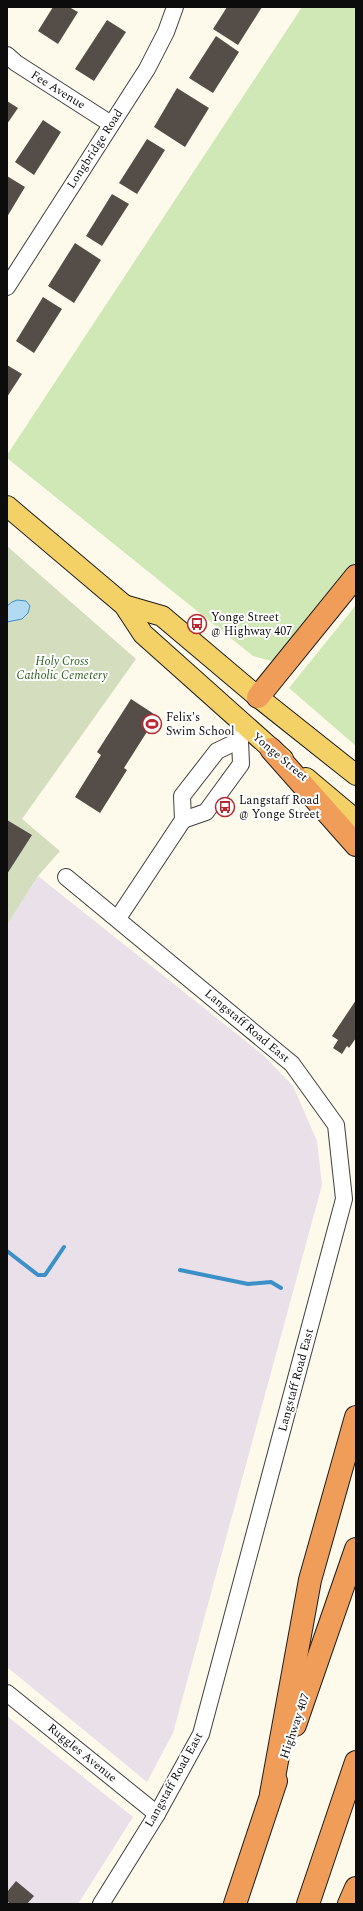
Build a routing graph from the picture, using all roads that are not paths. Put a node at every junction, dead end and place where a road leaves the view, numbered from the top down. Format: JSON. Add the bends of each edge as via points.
{"nodes":[{"id":1,"x":175,"y":7,"type":"edge"},
{"id":2,"x":7,"y":55,"type":"edge"},
{"id":3,"x":111,"y":124,"type":"junction"},
{"id":4,"x":7,"y":287,"type":"edge"},
{"id":5,"x":7,"y":506,"type":"edge"},
{"id":6,"x":356,"y":576,"type":"edge"},
{"id":7,"x":124,"y":605,"type":"junction"},
{"id":8,"x":258,"y":696,"type":"junction"},
{"id":9,"x":243,"y":734,"type":"junction"},
{"id":10,"x":271,"y":749,"type":"junction"},
{"id":11,"x":356,"y":775,"type":"edge"},
{"id":12,"x":183,"y":820,"type":"junction"},
{"id":13,"x":356,"y":820,"type":"edge"},
{"id":14,"x":356,"y":846,"type":"edge"},
{"id":15,"x":66,"y":877,"type":"dead end"},
{"id":16,"x":118,"y":918,"type":"junction"},
{"id":17,"x":356,"y":1417,"type":"edge"},
{"id":18,"x":356,"y":1549,"type":"edge"},
{"id":19,"x":7,"y":1693,"type":"edge"},
{"id":20,"x":356,"y":1762,"type":"edge"},
{"id":21,"x":271,"y":1794,"type":"junction"},
{"id":22,"x":157,"y":1814,"type":"junction"},
{"id":23,"x":356,"y":1888,"type":"edge"},
{"id":24,"x":101,"y":1904,"type":"edge"},
{"id":25,"x":235,"y":1904,"type":"edge"},
{"id":26,"x":308,"y":1904,"type":"edge"},
{"id":27,"x":349,"y":1904,"type":"edge"}],
"edges":[{"from":1,"to":3,"type":"street","name":"Longbridge Road","via":[[166,32],[147,69]]},
{"from":2,"to":3,"type":"street","name":"Fee Avenue"},
{"from":3,"to":4,"type":"street","name":"Longbridge Road"},
{"from":5,"to":7,"type":"main road","name":"Yonge Street"},
{"from":6,"to":8,"type":"highway"},
{"from":7,"to":8,"type":"main road","name":"Yonge Street","via":[[162,616]]},
{"from":7,"to":9,"type":"main road","name":"Yonge Street","via":[[143,634]]},
{"from":8,"to":9,"type":"main road"},
{"from":8,"to":11,"type":"main road","name":"Yonge Street"},
{"from":9,"to":10,"type":"main road","name":"Yonge Street"},
{"from":9,"to":12,"type":"street","via":[[217,751],[182,796]]},
{"from":9,"to":12,"type":"street","via":[[241,764],[206,812]]},
{"from":10,"to":13,"type":"main road","name":"Yonge Street"},
{"from":10,"to":14,"type":"highway"},
{"from":12,"to":16,"type":"street"},
{"from":15,"to":16,"type":"street","name":"Langstaff Road East"},
{"from":16,"to":22,"type":"street","name":"Langstaff Road East","via":[[292,1064],[336,1125],[344,1199],[201,1734]]},
{"from":17,"to":21,"type":"highway","via":[[310,1580]]},
{"from":18,"to":21,"type":"highway","name":"Highway 407"},
{"from":19,"to":22,"type":"street","name":"Ruggles Avenue"},
{"from":20,"to":26,"type":"highway"},
{"from":21,"to":25,"type":"highway","name":"Highway 407"},
{"from":22,"to":24,"type":"street","name":"Langstaff Road East"},
{"from":23,"to":27,"type":"highway"}]}
